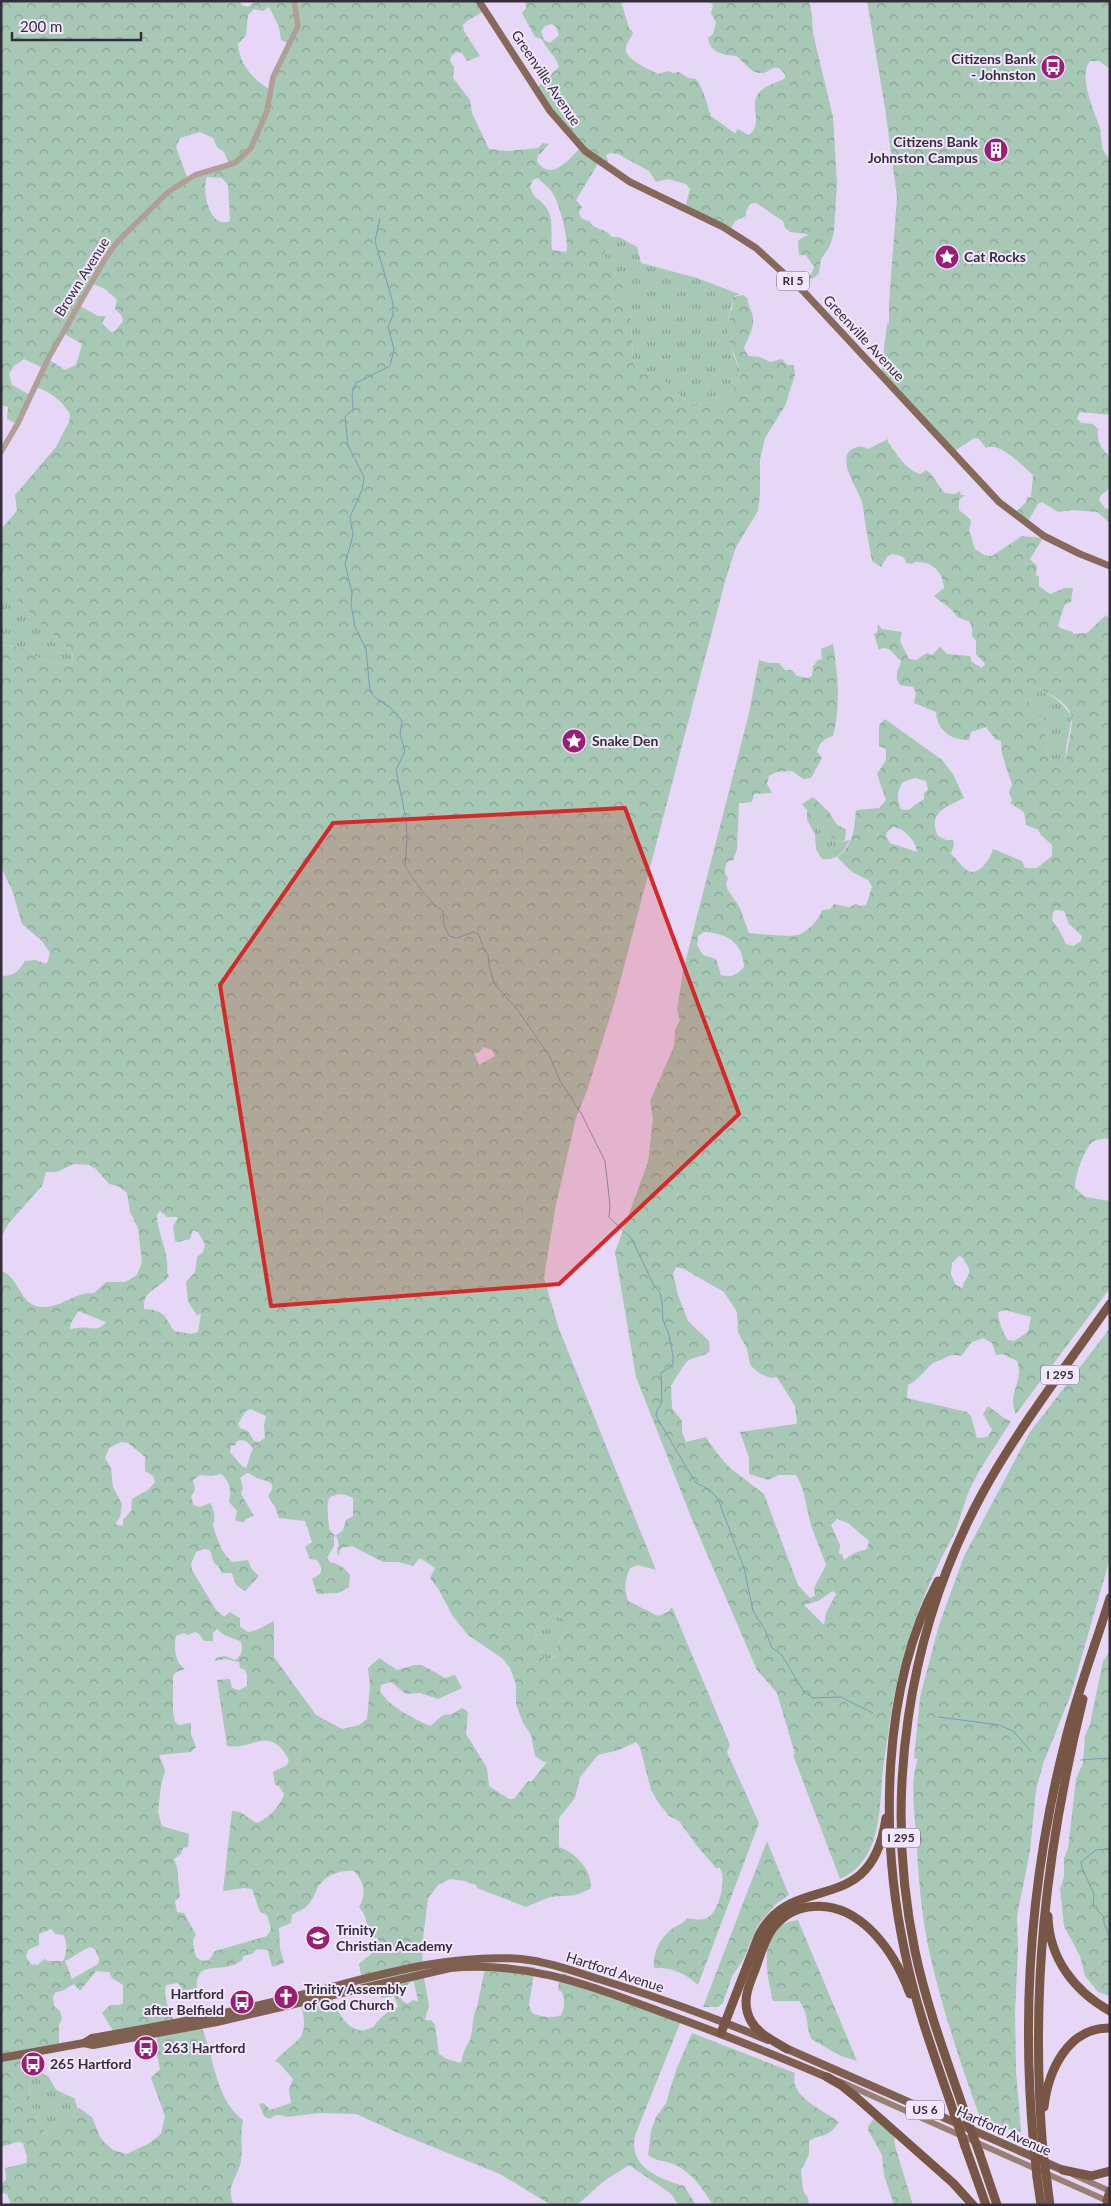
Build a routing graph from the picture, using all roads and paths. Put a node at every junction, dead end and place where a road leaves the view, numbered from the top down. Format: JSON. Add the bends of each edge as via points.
{"nodes":[{"id":1,"x":294,"y":1,"type":"edge"},
{"id":2,"x":479,"y":1,"type":"edge"},
{"id":3,"x":1,"y":452,"type":"edge"},
{"id":4,"x":1110,"y":566,"type":"edge"},
{"id":5,"x":1110,"y":1304,"type":"edge"},
{"id":6,"x":953,"y":1556,"type":"junction"},
{"id":7,"x":1110,"y":1598,"type":"edge"},
{"id":8,"x":1102,"y":1621,"type":"junction"},
{"id":9,"x":890,"y":1786,"type":"junction"},
{"id":10,"x":1051,"y":1855,"type":"junction"},
{"id":11,"x":1110,"y":2011,"type":"edge"},
{"id":12,"x":725,"y":2024,"type":"junction"},
{"id":13,"x":1110,"y":2028,"type":"edge"},
{"id":14,"x":721,"y":2033,"type":"junction"},
{"id":15,"x":84,"y":2043,"type":"junction"},
{"id":16,"x":787,"y":2048,"type":"junction"},
{"id":17,"x":1,"y":2057,"type":"edge"},
{"id":18,"x":938,"y":2065,"type":"junction"},
{"id":19,"x":827,"y":2078,"type":"junction"},
{"id":20,"x":1043,"y":2152,"type":"junction"},
{"id":21,"x":1063,"y":2170,"type":"junction"},
{"id":22,"x":1110,"y":2171,"type":"edge"},
{"id":23,"x":1109,"y":2197,"type":"edge"},
{"id":24,"x":973,"y":2205,"type":"edge"},
{"id":25,"x":986,"y":2205,"type":"edge"},
{"id":26,"x":997,"y":2205,"type":"edge"},
{"id":27,"x":1041,"y":2205,"type":"edge"},
{"id":28,"x":1050,"y":2205,"type":"edge"}],
"edges":[{"from":1,"to":3,"type":"street","name":"Brown Avenue","via":[[298,26],[273,77],[266,111],[250,148],[235,163],[195,175],[168,192],[118,242],[48,359]]},
{"from":2,"to":4,"type":"main road","name":"Greenville Avenue","number":"RI 5","via":[[571,138],[618,176],[723,227],[756,248],[804,292],[999,502],[1044,536]]},
{"from":5,"to":6,"type":"highway","number":"I 295","via":[[1003,1459]]},
{"from":6,"to":9,"type":"highway","via":[[930,1598],[909,1656],[899,1701]]},
{"from":6,"to":26,"type":"highway","number":"I 295","bridge":true,"via":[[931,1614],[912,1690],[902,1767],[901,1830],[906,1900],[916,1954],[932,2015]]},
{"from":7,"to":8,"type":"highway"},
{"from":8,"to":10,"type":"highway","via":[[1076,1728]]},
{"from":8,"to":27,"type":"highway","bridge":true,"via":[[1065,1742],[1040,1865],[1028,2006],[1028,2069]]},
{"from":9,"to":12,"type":"highway","via":[[882,1838],[868,1868],[851,1883],[792,1903],[770,1918],[759,1935]]},
{"from":9,"to":18,"type":"highway","via":[[891,1848],[899,1924],[916,1999]]},
{"from":10,"to":11,"type":"highway","via":[[1048,1920],[1054,1950],[1078,1988]]},
{"from":10,"to":20,"type":"highway","via":[[1042,1933],[1038,2012]]},
{"from":12,"to":14,"type":"highway"},
{"from":12,"to":15,"type":"highway","name":"Hartford Avenue","number":"US 6","via":[[566,1968],[536,1961],[485,1958],[447,1961],[394,1972],[237,2010],[92,2038]]},
{"from":12,"to":16,"type":"highway","name":"Hartford Avenue","number":"US 6"},
{"from":13,"to":20,"type":"highway","via":[[1093,2030],[1076,2039],[1055,2066],[1046,2096]]},
{"from":14,"to":15,"type":"highway","name":"Hartford Avenue","number":"US 6","via":[[567,1978],[515,1968],[477,1966],[400,1978],[217,2022],[93,2045]]},
{"from":14,"to":19,"type":"highway","name":"Hartford Avenue","number":"US 6"},
{"from":15,"to":17,"type":"highway","name":"Hartford Avenue","number":"US 6"},
{"from":16,"to":18,"type":"highway","via":[[764,2035],[753,2023],[747,2008],[747,1991],[767,1938],[776,1924],[798,1909],[826,1906],[862,1922],[889,1952],[904,1980]]},
{"from":16,"to":21,"type":"highway","name":"Hartford Avenue","number":"US 6"},
{"from":18,"to":25,"type":"highway","bridge":true},
{"from":19,"to":23,"type":"main road","name":"Hartford Avenue","via":[[848,2084]]},
{"from":19,"to":24,"type":"highway","number":"US 6","via":[[862,2102],[953,2183]]},
{"from":20,"to":28,"type":"highway","bridge":true},
{"from":21,"to":22,"type":"highway","via":[[1091,2176]]},
{"from":21,"to":23,"type":"main road","name":"Hartford Avenue"}]}
